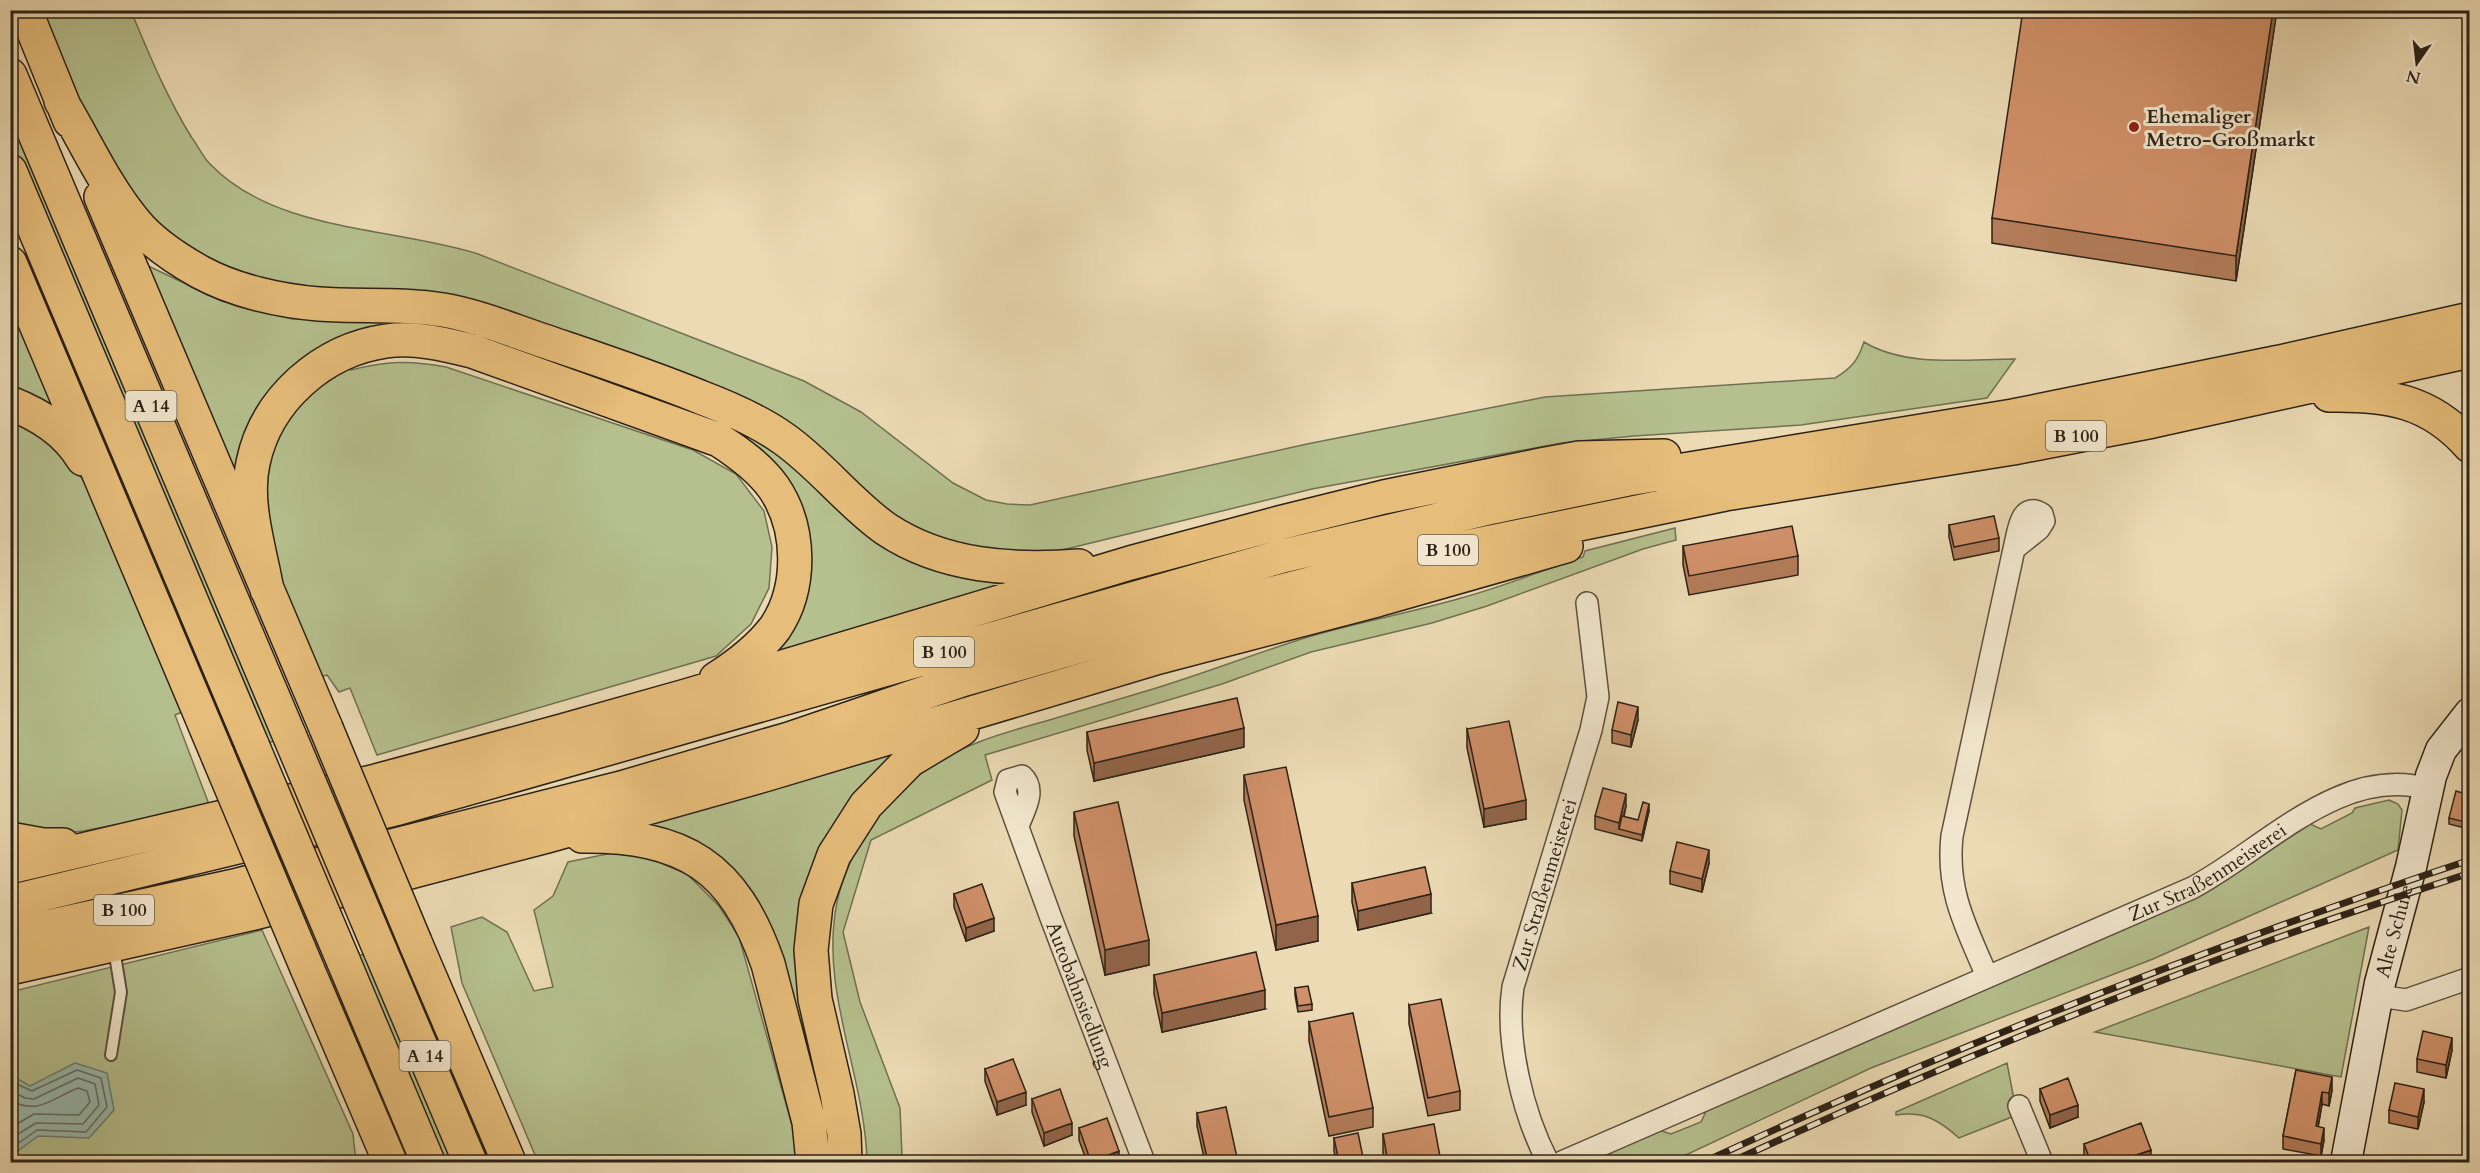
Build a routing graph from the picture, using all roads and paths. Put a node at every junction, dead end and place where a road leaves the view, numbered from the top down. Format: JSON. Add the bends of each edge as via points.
{"nodes":[{"id":1,"x":25,"y":10,"type":"edge"},
{"id":2,"x":10,"y":75,"type":"edge"},
{"id":3,"x":62,"y":101,"type":"junction"},
{"id":4,"x":10,"y":171,"type":"edge"},
{"id":5,"x":10,"y":263,"type":"edge"},
{"id":6,"x":2469,"y":298,"type":"edge"},
{"id":7,"x":2469,"y":319,"type":"edge"},
{"id":8,"x":2365,"y":342,"type":"junction"},
{"id":9,"x":2469,"y":351,"type":"edge"},
{"id":10,"x":2264,"y":396,"type":"junction"},
{"id":11,"x":10,"y":403,"type":"edge"},
{"id":12,"x":2469,"y":446,"type":"edge"},
{"id":13,"x":1776,"y":453,"type":"junction"},
{"id":14,"x":1725,"y":494,"type":"junction"},
{"id":15,"x":112,"y":506,"type":"junction"},
{"id":16,"x":2014,"y":549,"type":"dead end"},
{"id":17,"x":1130,"y":563,"type":"junction"},
{"id":18,"x":267,"y":590,"type":"junction"},
{"id":19,"x":1587,"y":603,"type":"dead end"},
{"id":20,"x":686,"y":696,"type":"junction"},
{"id":21,"x":1017,"y":700,"type":"junction"},
{"id":22,"x":2469,"y":713,"type":"edge"},
{"id":23,"x":2428,"y":789,"type":"junction"},
{"id":24,"x":1018,"y":826,"type":"dead end"},
{"id":25,"x":166,"y":832,"type":"junction"},
{"id":26,"x":547,"y":836,"type":"junction"},
{"id":27,"x":10,"y":839,"type":"edge"},
{"id":28,"x":10,"y":867,"type":"edge"},
{"id":29,"x":10,"y":902,"type":"edge"},
{"id":30,"x":10,"y":935,"type":"edge"},
{"id":31,"x":113,"y":945,"type":"junction"},
{"id":32,"x":17,"y":968,"type":"edge"},
{"id":33,"x":1987,"y":976,"type":"junction"},
{"id":34,"x":2469,"y":978,"type":"edge"},
{"id":35,"x":2379,"y":996,"type":"junction"},
{"id":36,"x":336,"y":1037,"type":"junction"},
{"id":37,"x":111,"y":1055,"type":"dead end"},
{"id":38,"x":2019,"y":1106,"type":"dead end"},
{"id":39,"x":508,"y":1159,"type":"edge"},
{"id":40,"x":369,"y":1162,"type":"edge"},
{"id":41,"x":390,"y":1162,"type":"edge"},
{"id":42,"x":428,"y":1162,"type":"edge"},
{"id":43,"x":470,"y":1162,"type":"edge"},
{"id":44,"x":813,"y":1162,"type":"edge"},
{"id":45,"x":845,"y":1162,"type":"edge"},
{"id":46,"x":1144,"y":1162,"type":"edge"},
{"id":47,"x":1548,"y":1162,"type":"edge"},
{"id":48,"x":1562,"y":1162,"type":"edge"},
{"id":49,"x":2042,"y":1162,"type":"edge"},
{"id":50,"x":2346,"y":1162,"type":"edge"}],
"edges":[{"from":1,"to":3,"type":"highway"},
{"from":2,"to":43,"type":"highway","number":"A 14","bridge":true},
{"from":3,"to":17,"type":"highway","via":[[136,224],[181,260],[226,284],[318,304],[445,310],[652,378],[728,408],[785,439],[886,528],[917,546],[947,556],[1009,567]]},
{"from":3,"to":18,"type":"highway"},
{"from":4,"to":42,"type":"highway","number":"A 14","bridge":true},
{"from":5,"to":15,"type":"highway"},
{"from":6,"to":8,"type":"highway"},
{"from":7,"to":8,"type":"highway","number":"B 100"},
{"from":8,"to":13,"type":"highway","number":"B 100","via":[[2013,416]]},
{"from":9,"to":10,"type":"highway","number":"B 100"},
{"from":10,"to":12,"type":"highway","via":[[2365,395],[2403,401],[2446,423]]},
{"from":10,"to":14,"type":"highway","number":"B 100","via":[[2013,448]]},
{"from":11,"to":15,"type":"highway","via":[[29,410],[72,442]]},
{"from":13,"to":17,"type":"highway","via":[[1579,459],[1540,465],[1384,497]]},
{"from":13,"to":29,"type":"highway","number":"B 100","via":[[1493,507],[1283,556],[399,808]]},
{"from":14,"to":21,"type":"highway","via":[[1646,525],[1159,657]]},
{"from":14,"to":30,"type":"highway","number":"B 100","via":[[1457,548],[1294,587],[962,680],[789,739],[621,788],[238,885]]},
{"from":15,"to":36,"type":"highway","bridge":true},
{"from":16,"to":33,"type":"street","via":[[1949,860],[1957,905]]},
{"from":17,"to":20,"type":"highway"},
{"from":18,"to":20,"type":"highway","via":[[251,503],[252,464],[267,425],[289,393],[320,365],[364,345],[416,340],[472,351],[719,440],[742,455],[774,488],[784,507],[794,546],[794,579],[787,604],[762,644],[726,673]]},
{"from":18,"to":39,"type":"highway","bridge":true},
{"from":19,"to":47,"type":"street","name":"Zur Straßenmeisterei","via":[[1598,697],[1509,1012],[1527,1109]]},
{"from":20,"to":25,"type":"highway","via":[[376,781]]},
{"from":21,"to":26,"type":"highway"},
{"from":21,"to":45,"type":"highway","via":[[910,760],[866,805],[824,879],[812,930],[811,969],[837,1094]]},
{"from":22,"to":23,"type":"street","name":"Alte Schule","via":[[2441,750]]},
{"from":23,"to":33,"type":"street","name":"Zur Straßenmeisterei","via":[[2391,783],[2332,801],[2288,824],[2192,888]]},
{"from":23,"to":35,"type":"street","name":"Alte Schule"},
{"from":24,"to":46,"type":"street","name":"Autobahnsiedlung"},
{"from":25,"to":27,"type":"highway","via":[[71,845]]},
{"from":25,"to":28,"type":"highway"},
{"from":26,"to":31,"type":"highway","via":[[254,914]]},
{"from":26,"to":44,"type":"highway","via":[[605,836],[655,842],[699,863],[735,895],[768,964],[809,1122]]},
{"from":31,"to":32,"type":"highway"},
{"from":31,"to":37,"type":"lane","via":[[121,992]]},
{"from":33,"to":48,"type":"street","name":"Zur Straßenmeisterei"},
{"from":34,"to":35,"type":"street","via":[[2406,999]]},
{"from":35,"to":50,"type":"street","name":"Alte Schule"},
{"from":36,"to":40,"type":"highway"},
{"from":36,"to":41,"type":"highway"},
{"from":38,"to":49,"type":"street"}]}
